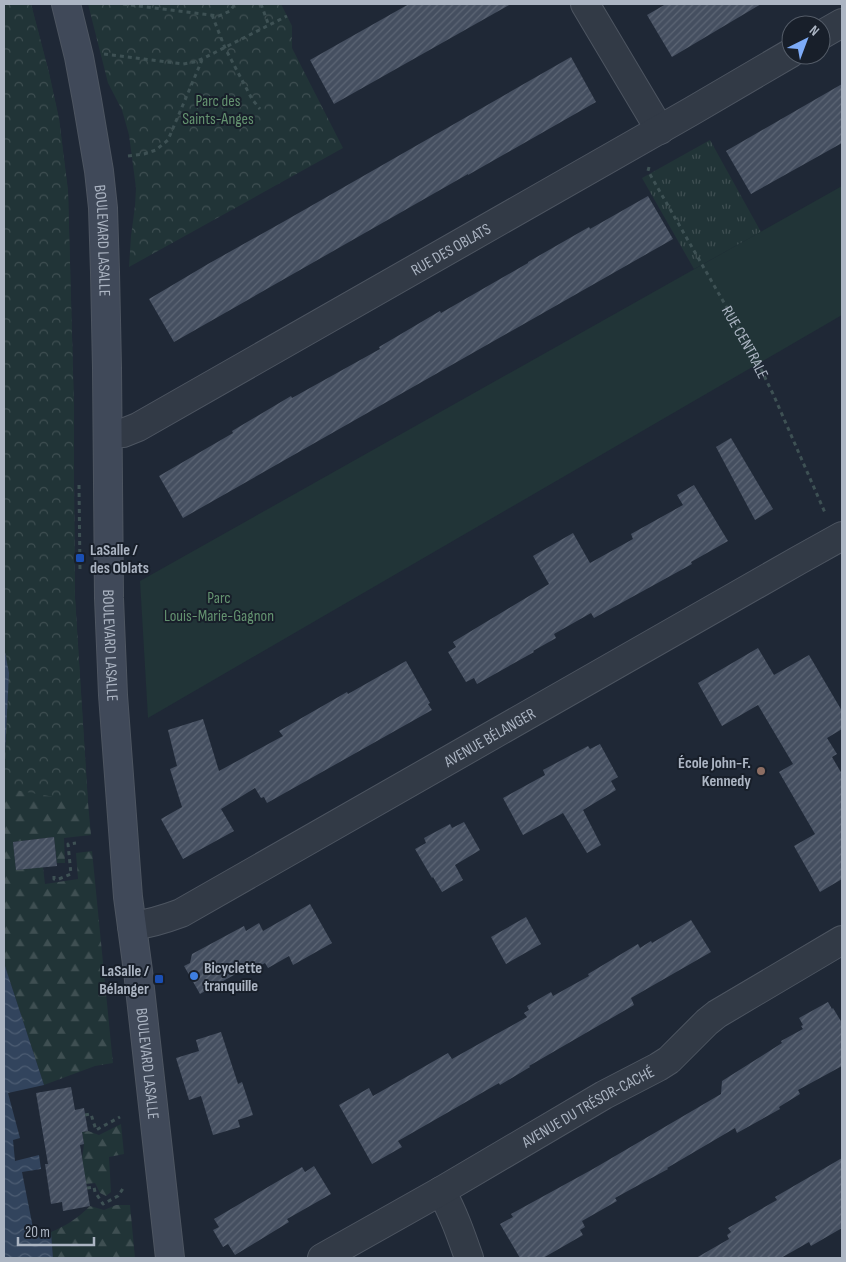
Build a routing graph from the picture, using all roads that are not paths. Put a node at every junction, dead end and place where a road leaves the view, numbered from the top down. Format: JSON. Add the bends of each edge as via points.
{"nodes":[{"id":1,"x":66,"y":4,"type":"edge"},
{"id":2,"x":585,"y":4,"type":"edge"},
{"id":3,"x":842,"y":23,"type":"edge"},
{"id":4,"x":831,"y":29,"type":"edge"},
{"id":5,"x":781,"y":59,"type":"edge"},
{"id":6,"x":660,"y":130,"type":"junction"},
{"id":7,"x":108,"y":434,"type":"junction"},
{"id":8,"x":836,"y":540,"type":"edge"},
{"id":9,"x":132,"y":926,"type":"junction"},
{"id":10,"x":842,"y":940,"type":"edge"},
{"id":11,"x":441,"y":1191,"type":"junction"},
{"id":12,"x":170,"y":1258,"type":"edge"},
{"id":13,"x":322,"y":1258,"type":"edge"},
{"id":14,"x":469,"y":1258,"type":"edge"}],
"edges":[{"from":1,"to":7,"type":"main road","name":"BOULEVARD LASALLE","via":[[87,100],[101,195],[106,272]]},
{"from":2,"to":6,"type":"street"},
{"from":3,"to":4,"type":"street"},
{"from":5,"to":6,"type":"street","name":"RUE DES OBLATS"},
{"from":6,"to":7,"type":"street","name":"RUE DES OBLATS","via":[[138,427]]},
{"from":7,"to":9,"type":"main road","name":"BOULEVARD LASALLE","via":[[110,632]]},
{"from":8,"to":9,"type":"street","name":"AVENUE BÉLANGER","via":[[181,913]]},
{"from":9,"to":12,"type":"main road","name":"BOULEVARD LASALLE"},
{"from":10,"to":11,"type":"street","name":"AVENUE DU TRÉSOR-CACHÉ","via":[[717,1014],[669,1060]]},
{"from":11,"to":13,"type":"street","name":"AVENUE DU TRÉSOR-CACHÉ"},
{"from":11,"to":14,"type":"street","via":[[450,1205]]}]}
